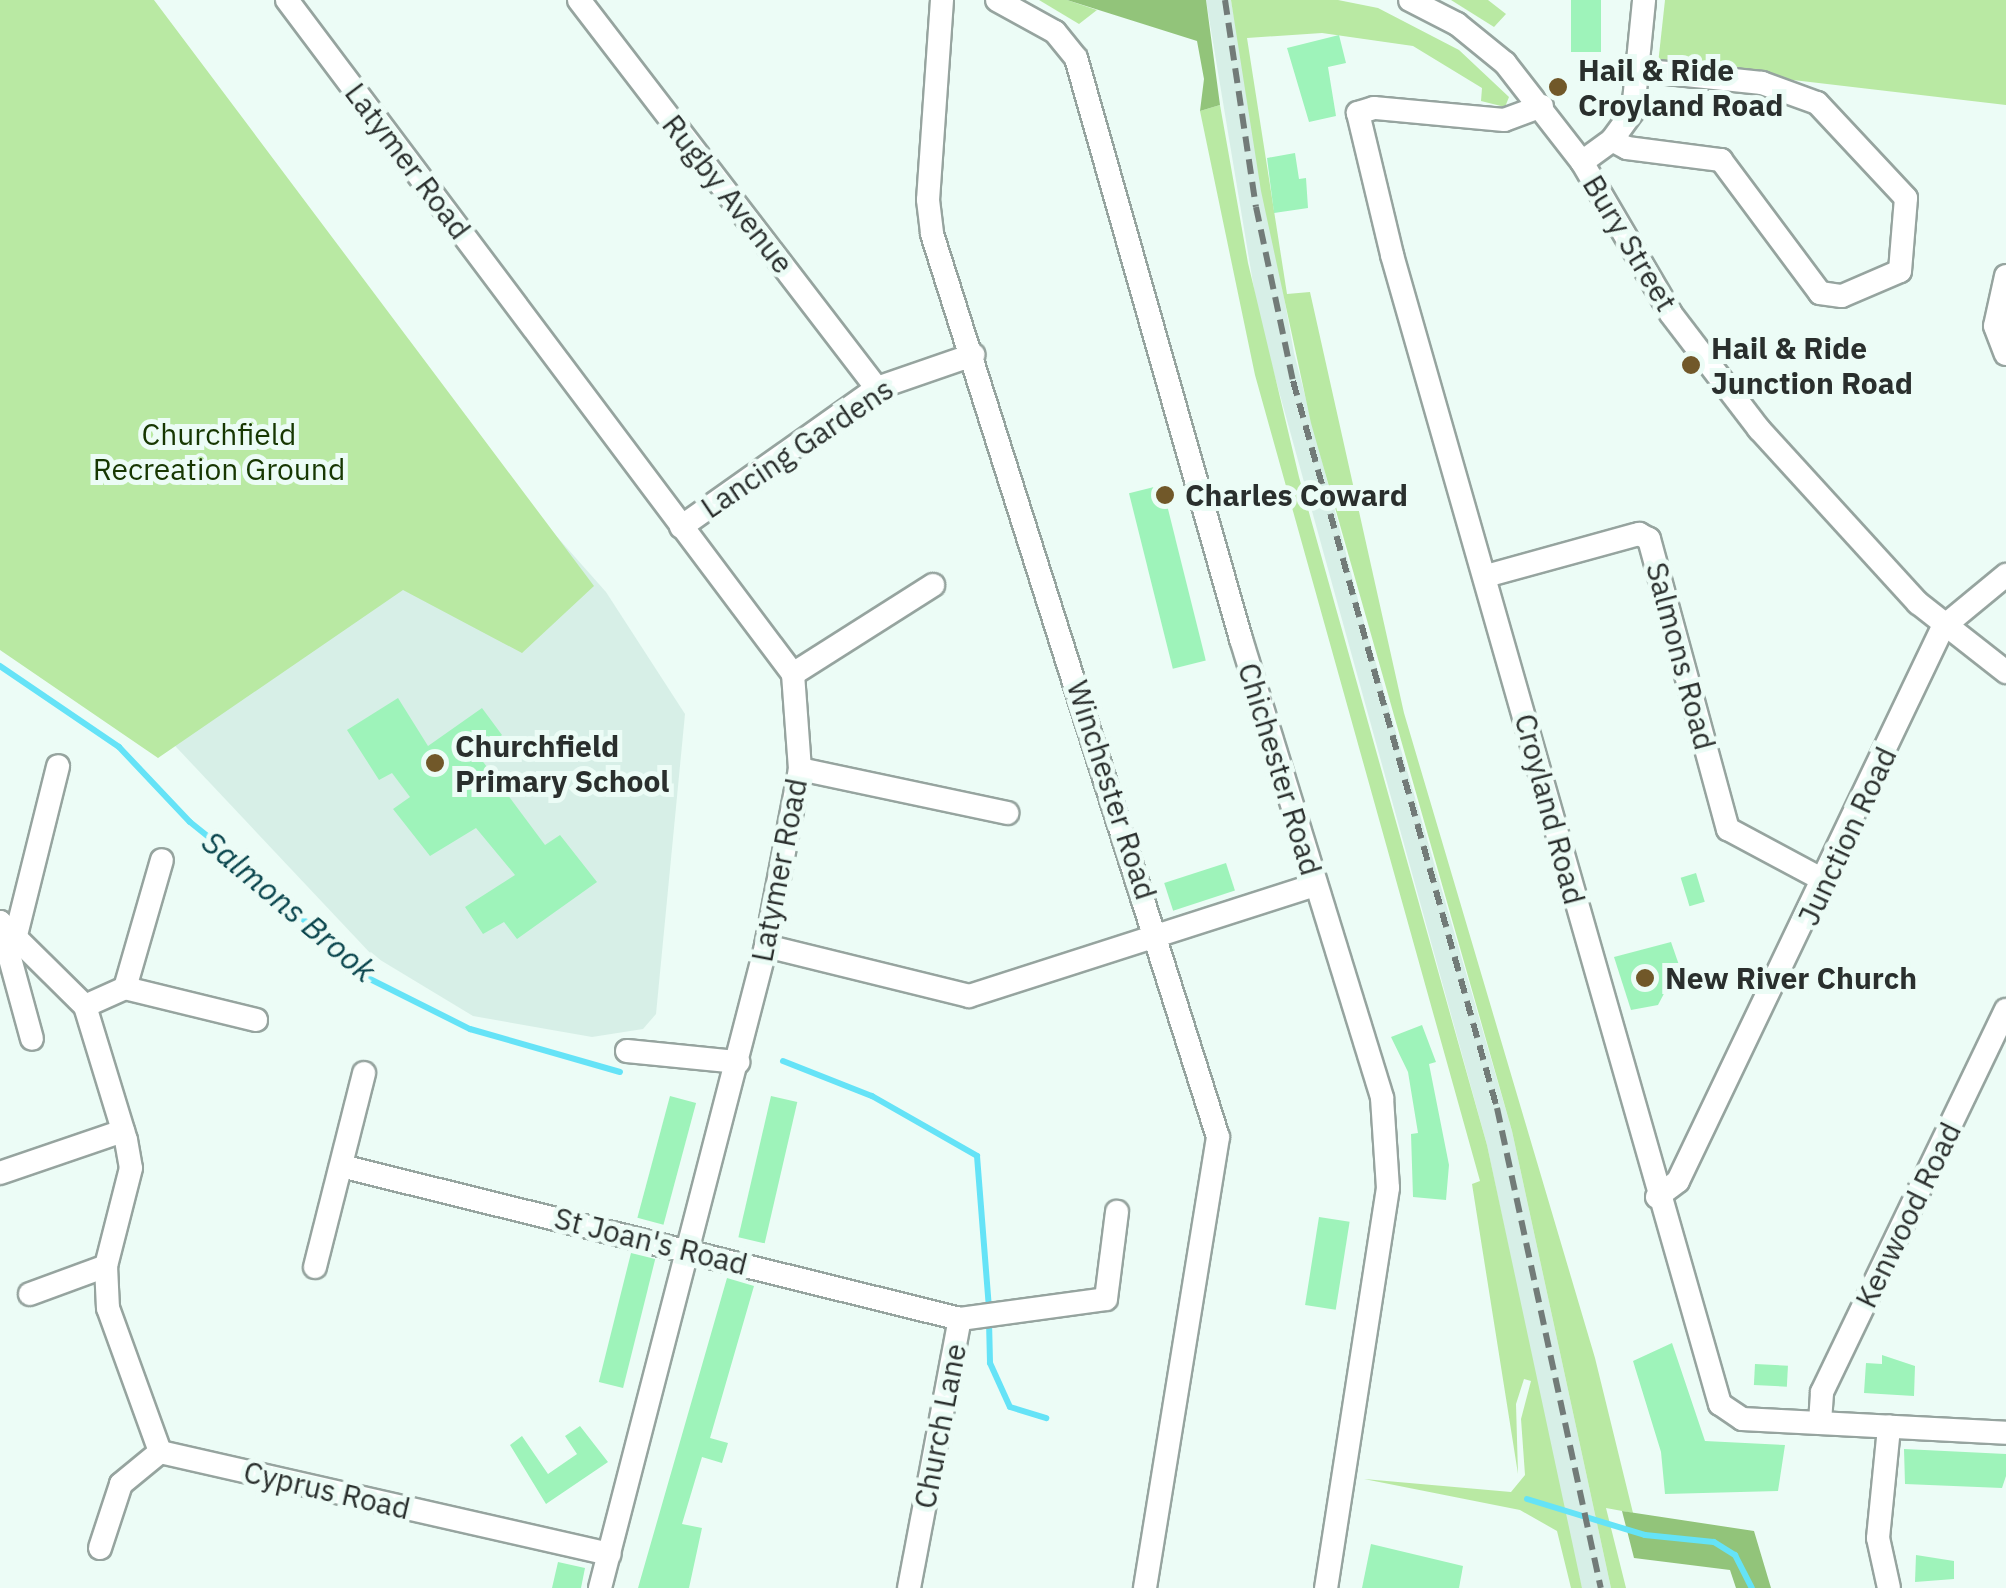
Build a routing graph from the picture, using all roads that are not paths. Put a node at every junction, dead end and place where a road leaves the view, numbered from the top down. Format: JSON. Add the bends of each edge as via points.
{"nodes":[{"id":1,"x":287,"y":0,"type":"edge"},
{"id":2,"x":579,"y":0,"type":"edge"},
{"id":3,"x":942,"y":0,"type":"edge"},
{"id":4,"x":997,"y":0,"type":"edge"},
{"id":5,"x":1410,"y":0,"type":"edge"},
{"id":6,"x":1644,"y":0,"type":"edge"},
{"id":7,"x":1639,"y":70,"type":"junction"},
{"id":8,"x":1542,"y":106,"type":"junction"},
{"id":9,"x":1612,"y":140,"type":"junction"},
{"id":10,"x":1582,"y":162,"type":"junction"},
{"id":11,"x":2006,"y":276,"type":"edge"},
{"id":12,"x":2006,"y":354,"type":"edge"},
{"id":13,"x":973,"y":355,"type":"junction"},
{"id":14,"x":877,"y":388,"type":"junction"},
{"id":15,"x":680,"y":527,"type":"junction"},
{"id":16,"x":2006,"y":575,"type":"edge"},
{"id":17,"x":1486,"y":576,"type":"junction"},
{"id":18,"x":933,"y":586,"type":"dead end"},
{"id":19,"x":1943,"y":627,"type":"junction"},
{"id":20,"x":2006,"y":672,"type":"edge"},
{"id":21,"x":794,"y":674,"type":"junction"},
{"id":22,"x":58,"y":766,"type":"dead end"},
{"id":23,"x":800,"y":769,"type":"junction"},
{"id":24,"x":1007,"y":813,"type":"dead end"},
{"id":25,"x":162,"y":860,"type":"dead end"},
{"id":26,"x":1826,"y":882,"type":"junction"},
{"id":27,"x":1315,"y":885,"type":"junction"},
{"id":28,"x":5,"y":926,"type":"edge"},
{"id":29,"x":1160,"y":938,"type":"junction"},
{"id":30,"x":766,"y":946,"type":"junction"},
{"id":31,"x":125,"y":988,"type":"junction"},
{"id":32,"x":85,"y":1006,"type":"junction"},
{"id":33,"x":2006,"y":1010,"type":"edge"},
{"id":34,"x":256,"y":1020,"type":"dead end"},
{"id":35,"x":32,"y":1038,"type":"dead end"},
{"id":36,"x":630,"y":1043,"type":"dead end"},
{"id":37,"x":738,"y":1062,"type":"junction"},
{"id":38,"x":364,"y":1073,"type":"dead end"},
{"id":39,"x":123,"y":1130,"type":"junction"},
{"id":40,"x":341,"y":1166,"type":"junction"},
{"id":41,"x":0,"y":1173,"type":"edge"},
{"id":42,"x":1657,"y":1197,"type":"junction"},
{"id":43,"x":1117,"y":1212,"type":"dead end"},
{"id":44,"x":689,"y":1250,"type":"junction"},
{"id":45,"x":106,"y":1266,"type":"junction"},
{"id":46,"x":315,"y":1267,"type":"dead end"},
{"id":47,"x":30,"y":1294,"type":"dead end"},
{"id":48,"x":966,"y":1316,"type":"junction"},
{"id":49,"x":1820,"y":1422,"type":"junction"},
{"id":50,"x":1889,"y":1428,"type":"junction"},
{"id":51,"x":2006,"y":1433,"type":"edge"},
{"id":52,"x":160,"y":1452,"type":"junction"},
{"id":53,"x":100,"y":1548,"type":"dead end"},
{"id":54,"x":610,"y":1554,"type":"junction"},
{"id":55,"x":600,"y":1588,"type":"edge"},
{"id":56,"x":909,"y":1588,"type":"edge"},
{"id":57,"x":1145,"y":1588,"type":"edge"},
{"id":58,"x":1326,"y":1588,"type":"edge"},
{"id":59,"x":1889,"y":1588,"type":"edge"}],
"edges":[{"from":1,"to":15,"type":"street","name":"Latymer Road"},
{"from":2,"to":14,"type":"street","name":"Rugby Avenue"},
{"from":3,"to":13,"type":"street","name":"Winchester Road","via":[[928,200],[940,262]]},
{"from":4,"to":27,"type":"street","name":"Chichester Road","via":[[1055,32],[1076,58]]},
{"from":5,"to":8,"type":"street","name":"Bury Street","via":[[1493,54]]},
{"from":6,"to":7,"type":"street"},
{"from":7,"to":9,"type":"street","via":[[1633,111]]},
{"from":7,"to":9,"type":"street","via":[[1762,84],[1817,103],[1906,198],[1900,272],[1842,296],[1820,293],[1721,160]]},
{"from":8,"to":10,"type":"street","name":"Bury Street"},
{"from":8,"to":17,"type":"street","name":"Croyland Road","via":[[1504,120],[1374,108],[1358,113]]},
{"from":9,"to":10,"type":"street"},
{"from":10,"to":19,"type":"street","name":"Bury Street","via":[[1671,314],[1759,428]]},
{"from":11,"to":12,"type":"street","via":[[1995,326]]},
{"from":13,"to":14,"type":"street","name":"Lancing Gardens"},
{"from":13,"to":29,"type":"street","name":"Winchester Road"},
{"from":14,"to":15,"type":"street","name":"Lancing Gardens"},
{"from":15,"to":21,"type":"street","name":"Latymer Road"},
{"from":16,"to":19,"type":"street"},
{"from":17,"to":26,"type":"street","name":"Salmons Road","via":[[1639,534],[1649,538],[1728,828]]},
{"from":17,"to":42,"type":"street","name":"Croyland Road"},
{"from":18,"to":21,"type":"street"},
{"from":19,"to":20,"type":"street","name":"Bury Street"},
{"from":19,"to":26,"type":"street","name":"Junction Road"},
{"from":21,"to":23,"type":"street","name":"Latymer Road"},
{"from":22,"to":28,"type":"street"},
{"from":23,"to":24,"type":"street"},
{"from":23,"to":30,"type":"street","name":"Latymer Road"},
{"from":25,"to":31,"type":"street"},
{"from":26,"to":42,"type":"street","name":"Junction Road","via":[[1678,1181]]},
{"from":27,"to":29,"type":"street"},
{"from":27,"to":58,"type":"street","name":"Chichester Road","via":[[1382,1098],[1390,1158]]},
{"from":28,"to":32,"type":"street"},
{"from":28,"to":35,"type":"street"},
{"from":29,"to":30,"type":"street","via":[[970,996]]},
{"from":29,"to":57,"type":"street","name":"Winchester Road","via":[[1218,1137]]},
{"from":30,"to":37,"type":"street","name":"Latymer Road"},
{"from":31,"to":32,"type":"street"},
{"from":31,"to":34,"type":"street"},
{"from":32,"to":39,"type":"street"},
{"from":33,"to":49,"type":"street","name":"Kenwood Road","via":[[1822,1392]]},
{"from":36,"to":37,"type":"street"},
{"from":37,"to":44,"type":"street","name":"Latymer Road"},
{"from":38,"to":40,"type":"street"},
{"from":39,"to":41,"type":"street"},
{"from":39,"to":45,"type":"street","via":[[131,1168]]},
{"from":40,"to":44,"type":"street","name":"St Joan's Road"},
{"from":40,"to":46,"type":"street"},
{"from":42,"to":49,"type":"street","name":"Croyland Road","via":[[1720,1404],[1742,1419]]},
{"from":43,"to":48,"type":"street","name":"Church Lane","via":[[1106,1299]]},
{"from":44,"to":48,"type":"street","name":"St Joan's Road"},
{"from":44,"to":54,"type":"street","name":"Latymer Road"},
{"from":45,"to":47,"type":"street"},
{"from":45,"to":52,"type":"street","via":[[108,1308]]},
{"from":48,"to":56,"type":"street","name":"Church Lane"},
{"from":49,"to":50,"type":"street","name":"Croyland Road"},
{"from":50,"to":51,"type":"street","name":"Croyland Road"},
{"from":50,"to":59,"type":"street","via":[[1878,1538]]},
{"from":52,"to":53,"type":"street","via":[[121,1484]]},
{"from":52,"to":54,"type":"street","name":"Cyprus Road"},
{"from":54,"to":55,"type":"street","name":"Latymer Road"}]}
